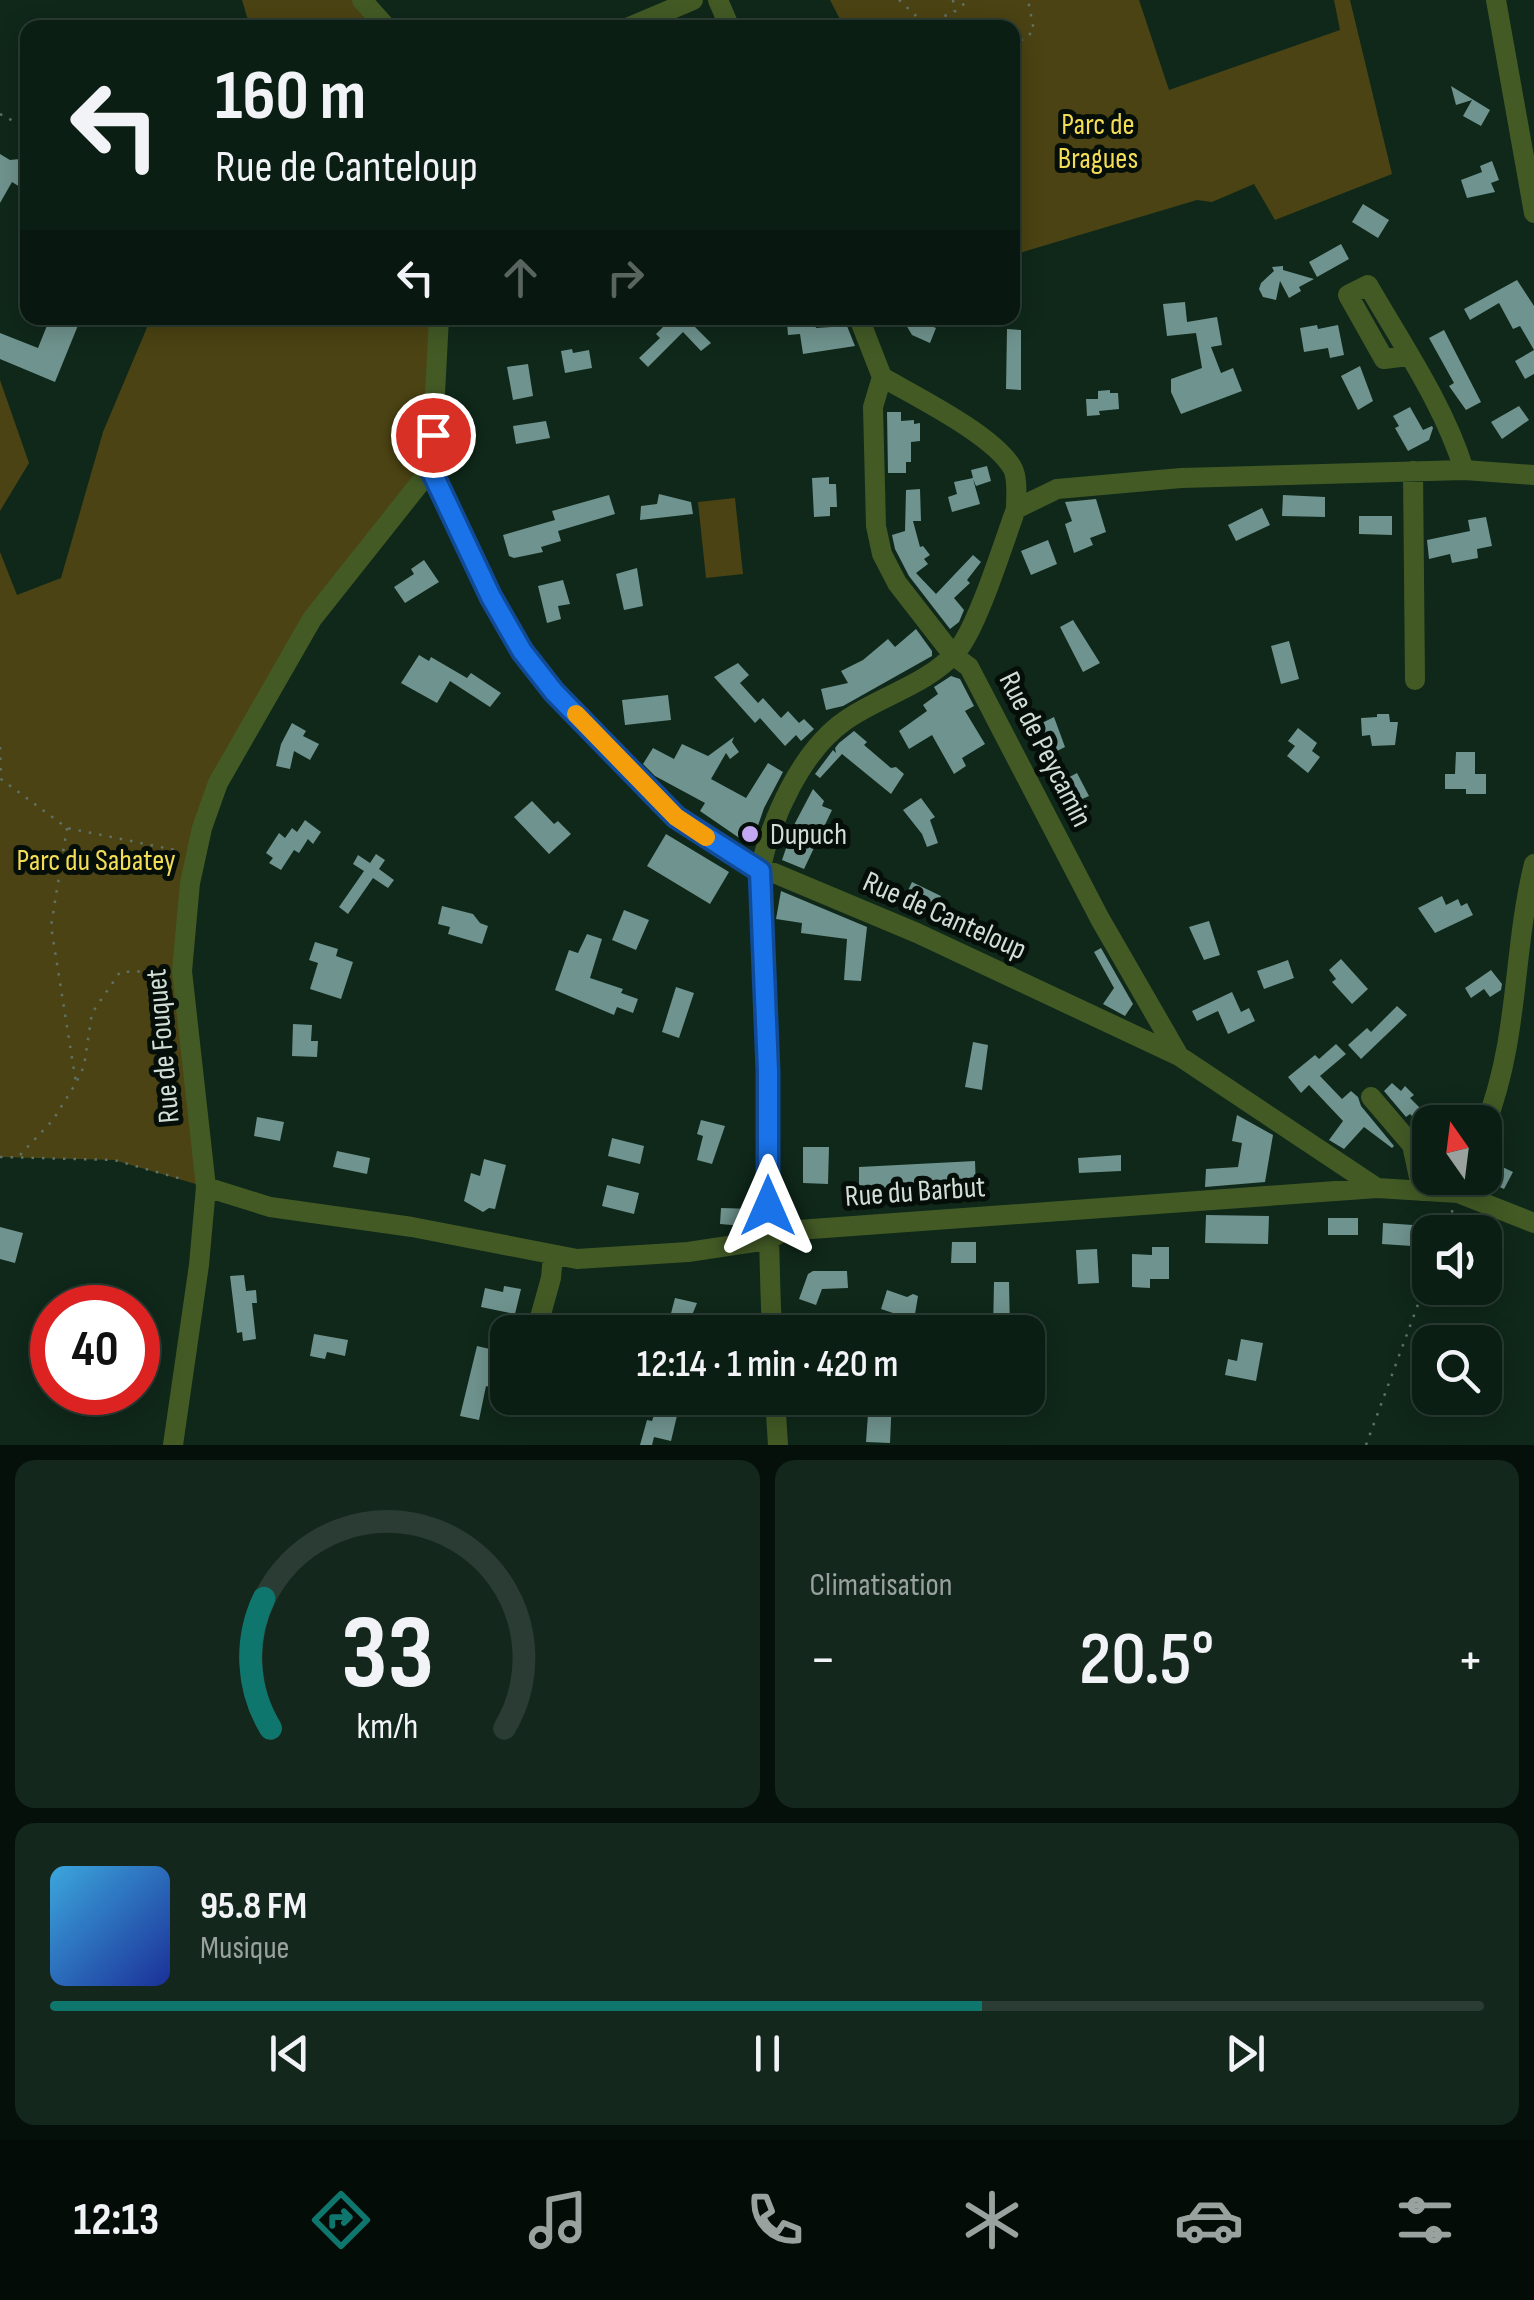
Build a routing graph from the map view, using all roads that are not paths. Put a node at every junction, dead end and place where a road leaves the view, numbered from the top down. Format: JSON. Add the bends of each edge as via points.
{"nodes":[{"id":1,"x":362,"y":0,"type":"edge"},
{"id":2,"x":693,"y":0,"type":"edge"},
{"id":3,"x":1496,"y":0,"type":"edge"},
{"id":4,"x":380,"y":20,"type":"edge"},
{"id":5,"x":646,"y":20,"type":"edge"},
{"id":6,"x":1534,"y":212,"type":"edge"},
{"id":7,"x":439,"y":325,"type":"edge"},
{"id":8,"x":862,"y":325,"type":"edge"},
{"id":9,"x":1408,"y":356,"type":"dead end"},
{"id":10,"x":882,"y":377,"type":"junction"},
{"id":11,"x":431,"y":470,"type":"junction"},
{"id":12,"x":1014,"y":470,"type":"junction"},
{"id":13,"x":1464,"y":470,"type":"junction"},
{"id":14,"x":1414,"y":472,"type":"junction"},
{"id":15,"x":1534,"y":475,"type":"edge"},
{"id":16,"x":1057,"y":488,"type":"junction"},
{"id":17,"x":1016,"y":509,"type":"junction"},
{"id":18,"x":953,"y":655,"type":"junction"},
{"id":19,"x":1415,"y":680,"type":"dead end"},
{"id":20,"x":1534,"y":864,"type":"edge"},
{"id":21,"x":760,"y":871,"type":"junction"},
{"id":22,"x":1179,"y":1056,"type":"junction"},
{"id":23,"x":1372,"y":1096,"type":"dead end"},
{"id":24,"x":1492,"y":1105,"type":"edge"},
{"id":25,"x":1412,"y":1145,"type":"edge"},
{"id":26,"x":206,"y":1186,"type":"junction"},
{"id":27,"x":1377,"y":1188,"type":"junction"},
{"id":28,"x":1412,"y":1190,"type":"edge"},
{"id":29,"x":1480,"y":1195,"type":"edge"},
{"id":30,"x":1534,"y":1223,"type":"edge"},
{"id":31,"x":768,"y":1240,"type":"junction"},
{"id":32,"x":553,"y":1255,"type":"junction"},
{"id":33,"x":541,"y":1315,"type":"edge"},
{"id":34,"x":771,"y":1315,"type":"edge"},
{"id":35,"x":776,"y":1415,"type":"edge"},
{"id":36,"x":173,"y":1445,"type":"edge"},
{"id":37,"x":778,"y":1445,"type":"edge"}],
"edges":[{"from":1,"to":4,"type":"street"},
{"from":2,"to":5,"type":"street"},
{"from":3,"to":6,"type":"street"},
{"from":7,"to":11,"type":"street","name":"Rue de Canteloup"},
{"from":8,"to":10,"type":"street"},
{"from":9,"to":13,"type":"street"},
{"from":10,"to":12,"type":"street","via":[[963,423]]},
{"from":10,"to":18,"type":"street","name":"Rue de Peycamin","via":[[873,407],[882,554]]},
{"from":11,"to":21,"type":"street","name":"Rue de Canteloup","via":[[500,616],[554,692],[676,817]]},
{"from":11,"to":26,"type":"street","name":"Rue de Fouquet","via":[[312,619],[218,783],[190,883],[182,970]]},
{"from":12,"to":16,"type":"street"},
{"from":12,"to":17,"type":"street"},
{"from":13,"to":14,"type":"street"},
{"from":13,"to":15,"type":"street"},
{"from":14,"to":16,"type":"street"},
{"from":14,"to":19,"type":"street"},
{"from":16,"to":17,"type":"street"},
{"from":17,"to":18,"type":"street","via":[[965,641]]},
{"from":18,"to":21,"type":"street","via":[[938,670],[845,720],[818,746],[766,843]]},
{"from":18,"to":22,"type":"street","name":"Rue de Peycamin","via":[[970,666]]},
{"from":20,"to":24,"type":"street","via":[[1512,1030]]},
{"from":21,"to":22,"type":"street","name":"Rue de Canteloup","via":[[917,933]]},
{"from":21,"to":31,"type":"street"},
{"from":22,"to":27,"type":"street","name":"Rue de Canteloup"},
{"from":23,"to":25,"type":"street"},
{"from":26,"to":32,"type":"street","name":"Rue du Barbut","via":[[270,1207]]},
{"from":26,"to":36,"type":"street","name":"Rue de Fouquet"},
{"from":27,"to":28,"type":"street","name":"Rue du Barbut"},
{"from":27,"to":31,"type":"street","name":"Rue du Barbut","via":[[784,1231]]},
{"from":29,"to":30,"type":"street","name":"Rue du Barbut"},
{"from":31,"to":32,"type":"street","name":"Rue du Barbut","via":[[602,1260]]},
{"from":31,"to":34,"type":"street"},
{"from":32,"to":33,"type":"street"},
{"from":35,"to":37,"type":"street"}]}
